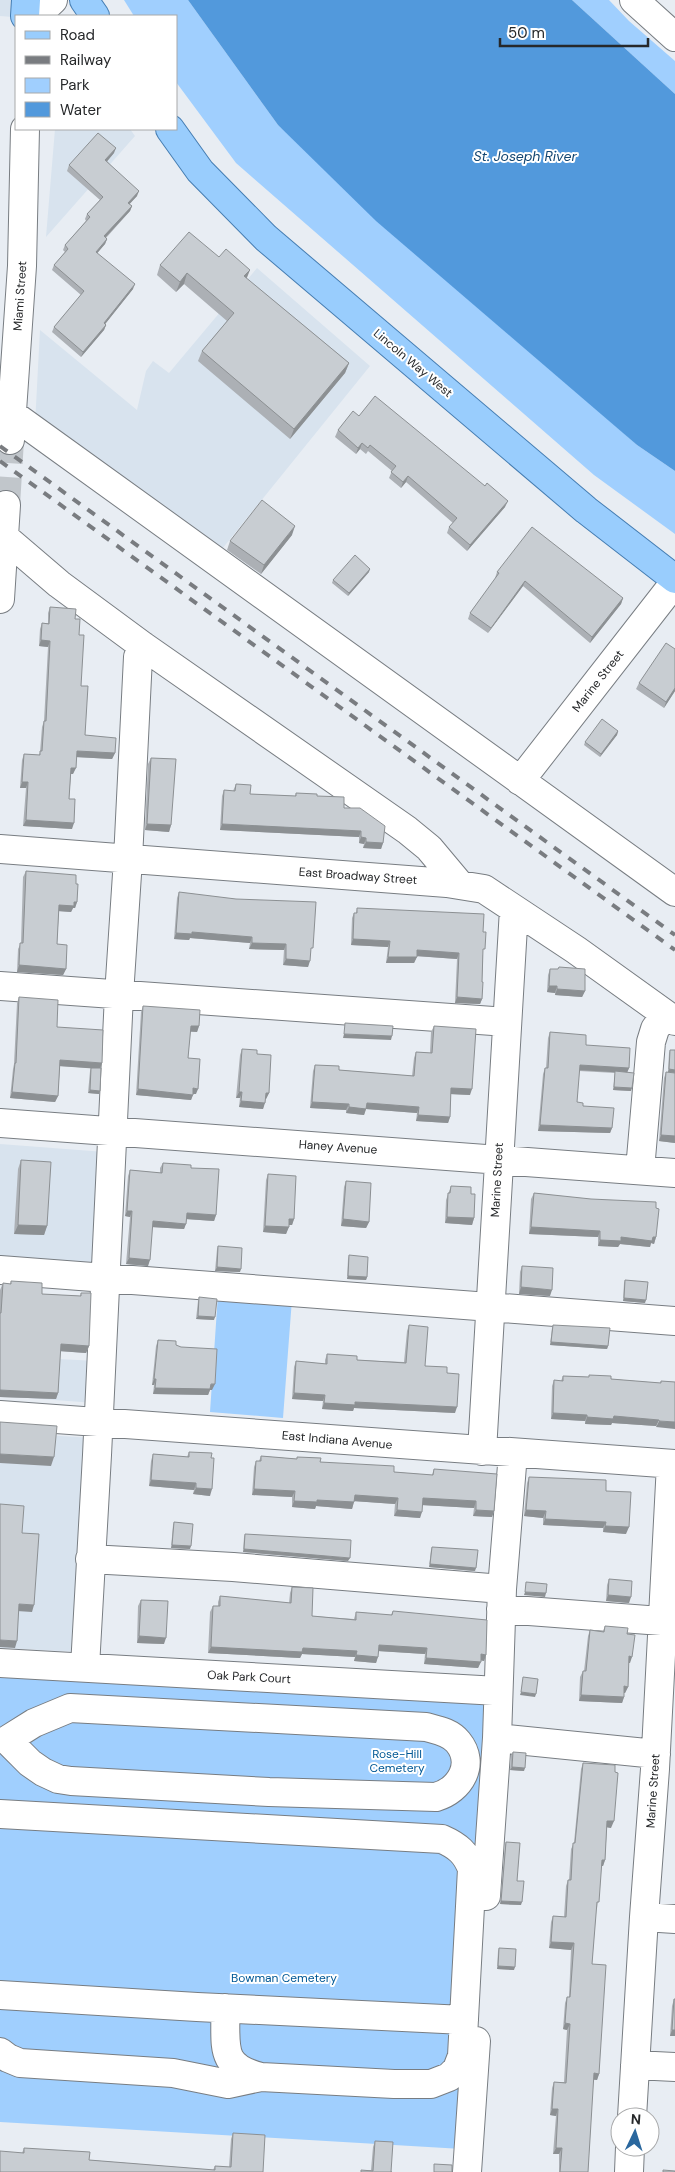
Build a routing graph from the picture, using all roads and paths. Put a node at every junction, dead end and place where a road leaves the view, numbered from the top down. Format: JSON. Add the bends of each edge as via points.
{"nodes":[{"id":1,"x":26,"y":0,"type":"edge"},
{"id":2,"x":53,"y":0,"type":"edge"},
{"id":3,"x":634,"y":0,"type":"edge"},
{"id":4,"x":25,"y":15,"type":"edge"},
{"id":5,"x":37,"y":15,"type":"edge"},
{"id":6,"x":675,"y":37,"type":"edge"},
{"id":7,"x":171,"y":130,"type":"edge"},
{"id":8,"x":27,"y":137,"type":"edge"},
{"id":9,"x":9,"y":414,"type":"edge"},
{"id":10,"x":6,"y":505,"type":"tunnel mouth"},
{"id":11,"x":4,"y":537,"type":"junction"},
{"id":12,"x":675,"y":581,"type":"edge"},
{"id":13,"x":0,"y":599,"type":"edge"},
{"id":14,"x":143,"y":646,"type":"junction"},
{"id":15,"x":520,"y":781,"type":"junction"},
{"id":16,"x":0,"y":849,"type":"edge"},
{"id":17,"x":128,"y":859,"type":"junction"},
{"id":18,"x":460,"y":886,"type":"junction"},
{"id":19,"x":675,"y":892,"type":"edge"},
{"id":20,"x":514,"y":909,"type":"junction"},
{"id":21,"x":0,"y":986,"type":"edge"},
{"id":22,"x":119,"y":995,"type":"junction"},
{"id":23,"x":670,"y":1018,"type":"edge"},
{"id":24,"x":507,"y":1022,"type":"junction"},
{"id":25,"x":0,"y":1123,"type":"edge"},
{"id":26,"x":112,"y":1131,"type":"junction"},
{"id":27,"x":498,"y":1160,"type":"junction"},
{"id":28,"x":640,"y":1170,"type":"junction"},
{"id":29,"x":675,"y":1173,"type":"edge"},
{"id":30,"x":0,"y":1270,"type":"edge"},
{"id":31,"x":104,"y":1278,"type":"junction"},
{"id":32,"x":491,"y":1306,"type":"junction"},
{"id":33,"x":675,"y":1321,"type":"edge"},
{"id":34,"x":0,"y":1415,"type":"edge"},
{"id":35,"x":98,"y":1421,"type":"junction"},
{"id":36,"x":482,"y":1451,"type":"junction"},
{"id":37,"x":513,"y":1454,"type":"junction"},
{"id":38,"x":673,"y":1464,"type":"edge"},
{"id":39,"x":90,"y":1559,"type":"junction"},
{"id":40,"x":502,"y":1599,"type":"junction"},
{"id":41,"x":669,"y":1621,"type":"edge"},
{"id":42,"x":0,"y":1663,"type":"edge"},
{"id":43,"x":85,"y":1667,"type":"junction"},
{"id":44,"x":498,"y":1691,"type":"junction"},
{"id":45,"x":497,"y":1738,"type":"junction"},
{"id":46,"x":4,"y":1740,"type":"edge"},
{"id":47,"x":662,"y":1764,"type":"edge"},
{"id":48,"x":0,"y":1814,"type":"edge"},
{"id":49,"x":644,"y":1916,"type":"junction"},
{"id":50,"x":675,"y":1919,"type":"edge"},
{"id":51,"x":0,"y":1995,"type":"edge"},
{"id":52,"x":225,"y":2008,"type":"junction"},
{"id":53,"x":464,"y":2020,"type":"junction"},
{"id":54,"x":226,"y":2040,"type":"junction"},
{"id":55,"x":0,"y":2052,"type":"edge"},
{"id":56,"x":635,"y":2065,"type":"junction"},
{"id":57,"x":675,"y":2067,"type":"edge"},
{"id":58,"x":182,"y":2074,"type":"junction"},
{"id":59,"x":261,"y":2077,"type":"junction"},
{"id":60,"x":633,"y":2107,"type":"edge"},
{"id":61,"x":630,"y":2157,"type":"edge"},
{"id":62,"x":467,"y":2172,"type":"edge"},
{"id":63,"x":629,"y":2172,"type":"edge"}],
"edges":[{"from":1,"to":4,"type":"main road"},
{"from":2,"to":5,"type":"street"},
{"from":3,"to":6,"type":"street"},
{"from":7,"to":12,"type":"main road","name":"Lincoln Way West","via":[[200,171],[266,238],[586,510]]},
{"from":8,"to":9,"type":"street","name":"Miami Street","via":[[22,266]]},
{"from":9,"to":15,"type":"street"},
{"from":10,"to":11,"type":"street"},
{"from":11,"to":13,"type":"street"},
{"from":11,"to":14,"type":"street","via":[[59,584]]},
{"from":12,"to":15,"type":"street","name":"Marine Street"},
{"from":14,"to":17,"type":"street","via":[[138,657]]},
{"from":14,"to":18,"type":"street","via":[[407,830],[429,848]]},
{"from":15,"to":19,"type":"street"},
{"from":16,"to":17,"type":"street","name":"East Broadway Street"},
{"from":17,"to":18,"type":"street","name":"East Broadway Street"},
{"from":17,"to":22,"type":"street"},
{"from":18,"to":20,"type":"street","name":"East Broadway Street","via":[[484,889]]},
{"from":20,"to":23,"type":"street","name":"East Broadway Street"},
{"from":20,"to":24,"type":"street","name":"Marine Street"},
{"from":21,"to":22,"type":"street"},
{"from":22,"to":24,"type":"street"},
{"from":22,"to":26,"type":"street"},
{"from":23,"to":28,"type":"street","via":[[655,1029],[651,1042]]},
{"from":24,"to":27,"type":"street","name":"Marine Street"},
{"from":25,"to":26,"type":"street","name":"Haney Avenue"},
{"from":26,"to":27,"type":"street","name":"Haney Avenue"},
{"from":26,"to":31,"type":"street"},
{"from":27,"to":28,"type":"street","name":"Haney Avenue"},
{"from":27,"to":32,"type":"street","name":"Marine Street"},
{"from":28,"to":29,"type":"street","name":"Haney Avenue"},
{"from":30,"to":31,"type":"street"},
{"from":31,"to":32,"type":"street"},
{"from":31,"to":35,"type":"street"},
{"from":32,"to":33,"type":"street"},
{"from":32,"to":36,"type":"street","name":"Marine Street"},
{"from":34,"to":35,"type":"street","name":"East Indiana Avenue"},
{"from":35,"to":36,"type":"street","name":"East Indiana Avenue"},
{"from":35,"to":39,"type":"street"},
{"from":36,"to":37,"type":"street","name":"East Indiana Avenue"},
{"from":37,"to":38,"type":"street","name":"East Indiana Avenue"},
{"from":37,"to":40,"type":"street"},
{"from":38,"to":41,"type":"street","name":"Marine Street"},
{"from":39,"to":40,"type":"street","via":[[232,1567]]},
{"from":39,"to":43,"type":"street"},
{"from":40,"to":41,"type":"street"},
{"from":40,"to":44,"type":"street"},
{"from":41,"to":47,"type":"street","name":"Marine Street"},
{"from":42,"to":43,"type":"street","name":"Oak Park Court"},
{"from":43,"to":44,"type":"street","name":"Oak Park Court"},
{"from":44,"to":45,"type":"street"},
{"from":45,"to":47,"type":"street"},
{"from":45,"to":62,"type":"street"},
{"from":46,"to":46,"type":"street","via":[[70,1708],[276,1718],[437,1730],[458,1742],[466,1766],[456,1787],[436,1796],[124,1785],[58,1779],[30,1763]]},
{"from":47,"to":49,"type":"street","name":"Marine Street"},
{"from":48,"to":53,"type":"street","via":[[442,1839],[458,1846],[472,1869]]},
{"from":49,"to":50,"type":"street"},
{"from":49,"to":56,"type":"street","name":"Marine Street"},
{"from":51,"to":52,"type":"street"},
{"from":52,"to":53,"type":"street"},
{"from":52,"to":54,"type":"street"},
{"from":53,"to":59,"type":"street","via":[[462,2056],[457,2069],[438,2083]]},
{"from":54,"to":58,"type":"street","via":[[218,2056],[207,2067]]},
{"from":54,"to":59,"type":"street","via":[[226,2052],[232,2064],[244,2073]]},
{"from":55,"to":58,"type":"street","via":[[20,2063]]},
{"from":56,"to":57,"type":"street"},
{"from":56,"to":60,"type":"street","name":"Marine Street"},
{"from":58,"to":59,"type":"street","via":[[228,2084]]},
{"from":61,"to":63,"type":"street"}]}
